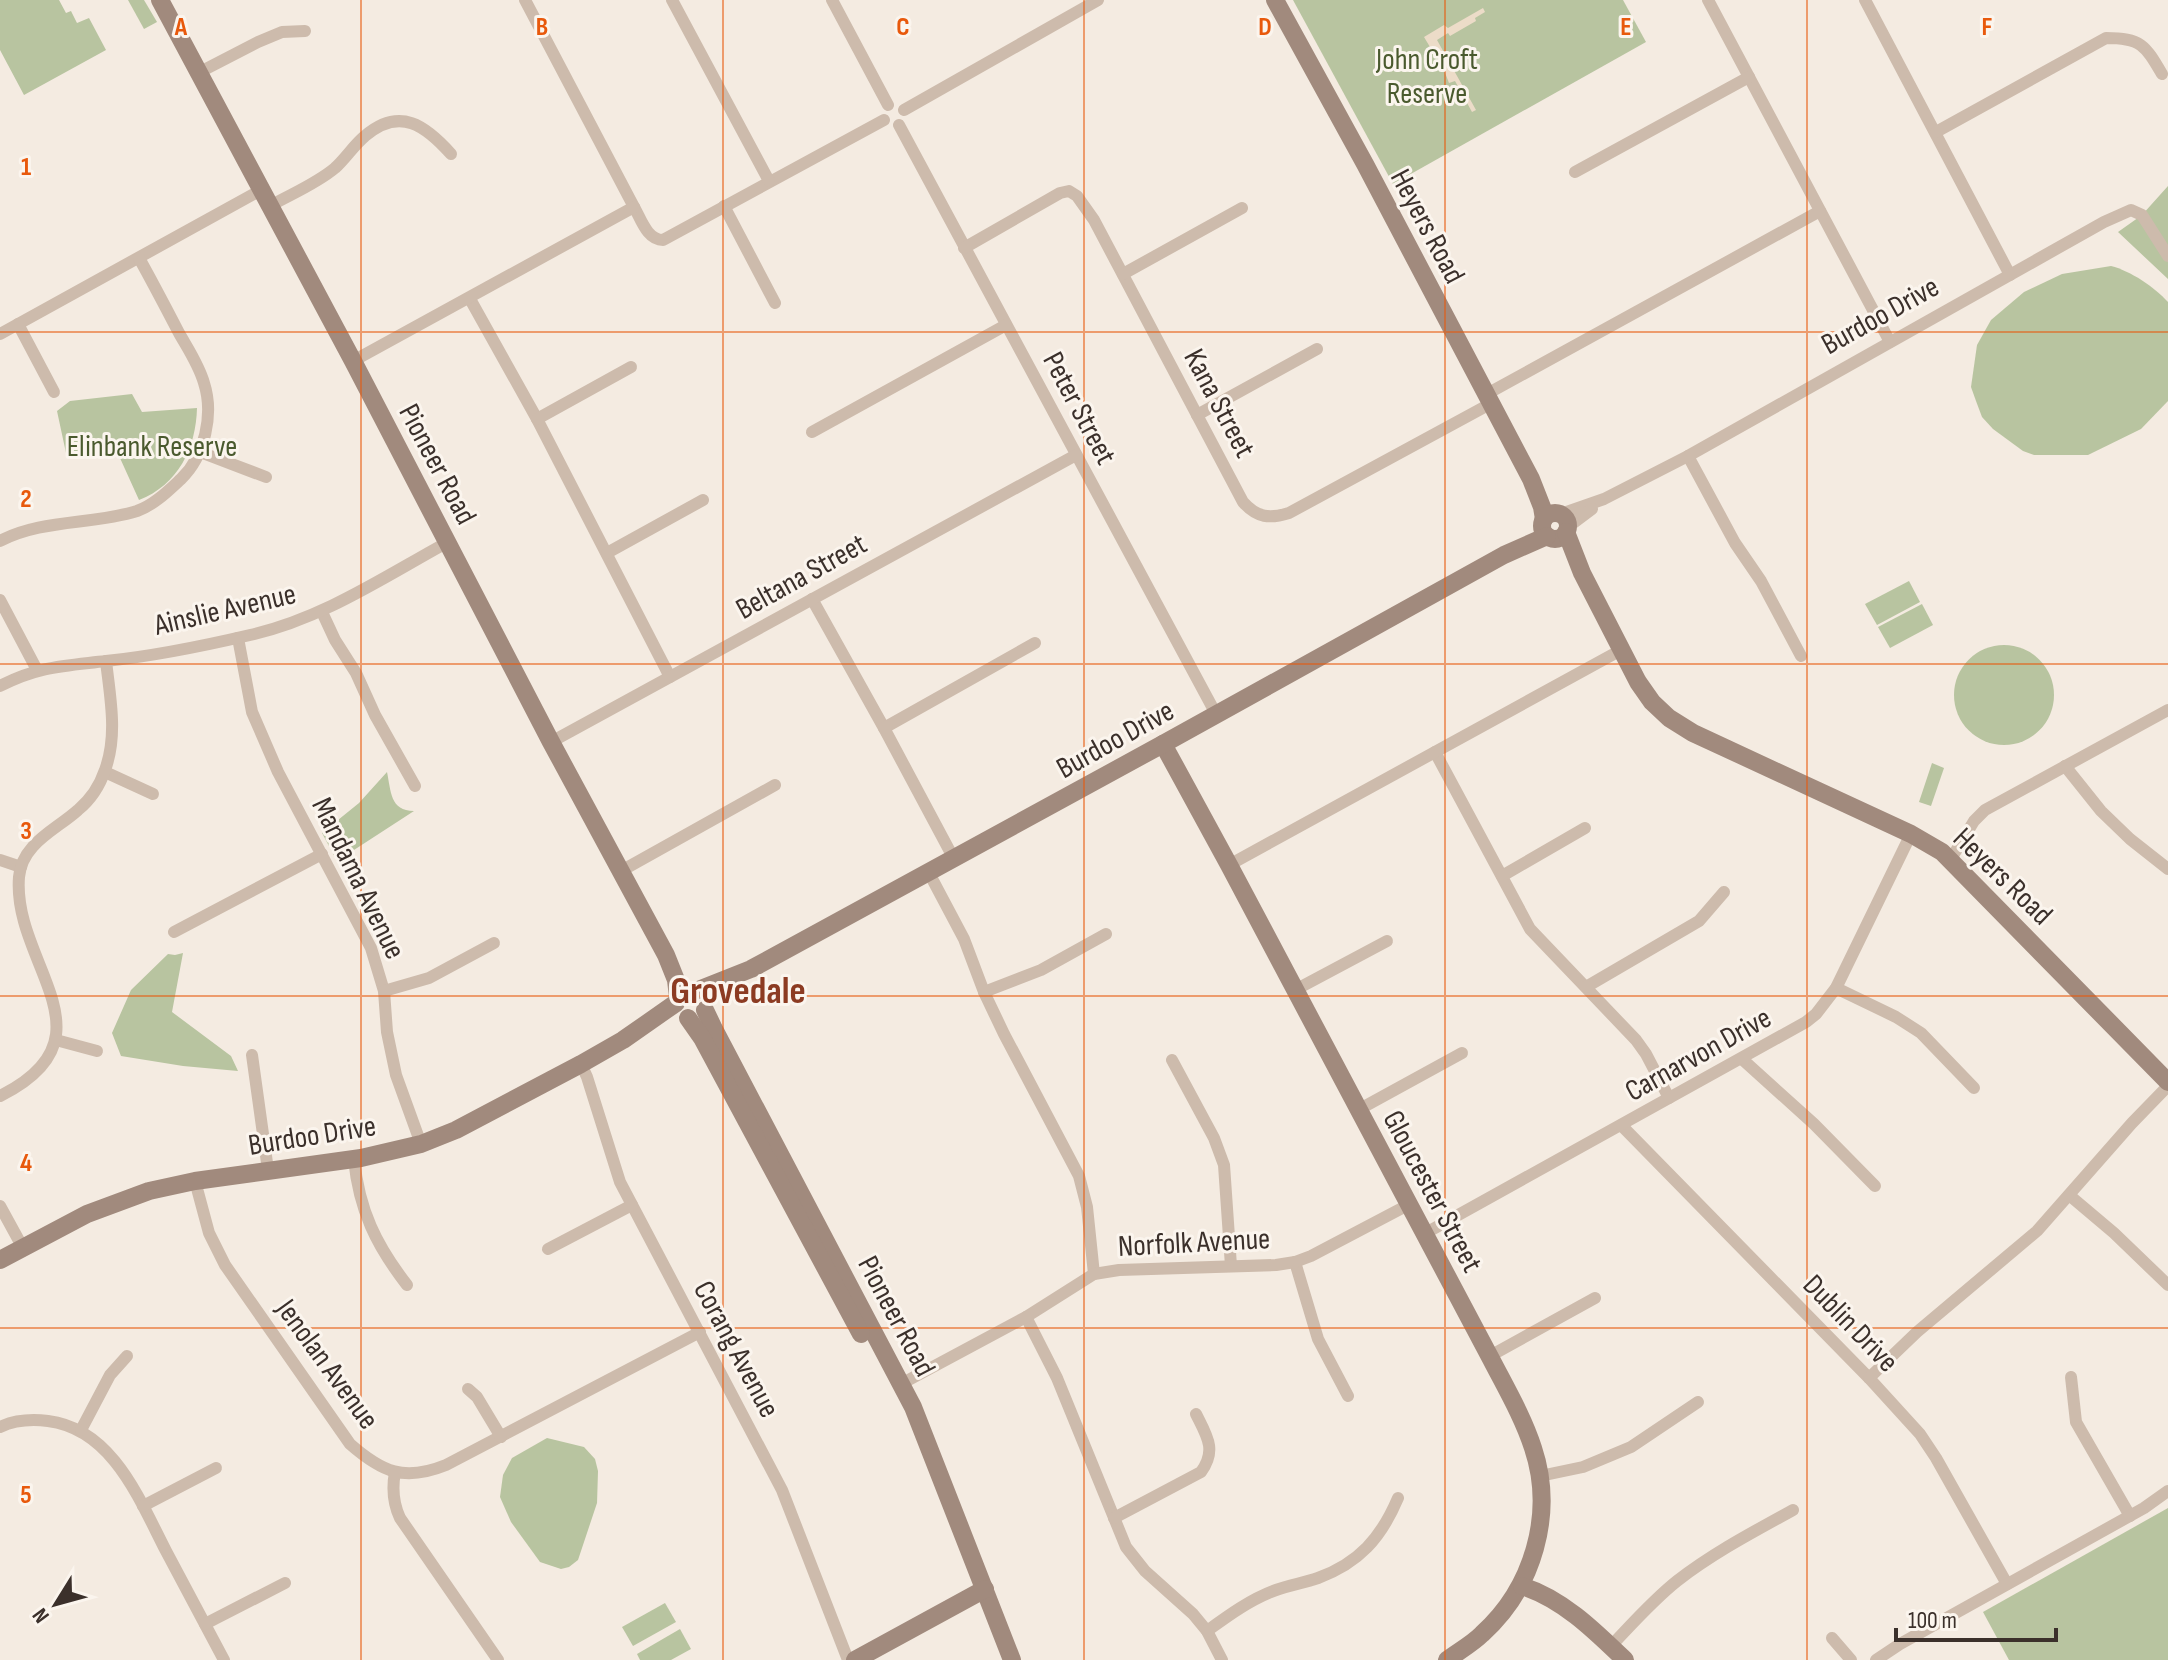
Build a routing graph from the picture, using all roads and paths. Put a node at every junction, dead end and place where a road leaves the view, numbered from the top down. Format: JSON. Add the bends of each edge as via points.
{"nodes":[{"id":1,"x":160,"y":0,"type":"edge"},
{"id":2,"x":525,"y":0,"type":"edge"},
{"id":3,"x":672,"y":0,"type":"edge"},
{"id":4,"x":832,"y":0,"type":"edge"},
{"id":5,"x":1098,"y":0,"type":"edge"},
{"id":6,"x":1275,"y":0,"type":"edge"},
{"id":7,"x":1708,"y":0,"type":"edge"},
{"id":8,"x":1865,"y":0,"type":"edge"},
{"id":9,"x":305,"y":31,"type":"dead end"},
{"id":10,"x":198,"y":73,"type":"junction"},
{"id":11,"x":2162,"y":74,"type":"dead end"},
{"id":12,"x":1749,"y":77,"type":"junction"},
{"id":13,"x":888,"y":105,"type":"junction"},
{"id":14,"x":904,"y":110,"type":"junction"},
{"id":15,"x":884,"y":120,"type":"junction"},
{"id":16,"x":899,"y":125,"type":"junction"},
{"id":17,"x":1936,"y":132,"type":"junction"},
{"id":18,"x":451,"y":154,"type":"dead end"},
{"id":19,"x":1575,"y":172,"type":"dead end"},
{"id":20,"x":769,"y":181,"type":"junction"},
{"id":21,"x":266,"y":198,"type":"junction"},
{"id":22,"x":724,"y":206,"type":"junction"},
{"id":23,"x":634,"y":207,"type":"junction"},
{"id":24,"x":1242,"y":208,"type":"dead end"},
{"id":25,"x":1820,"y":211,"type":"junction"},
{"id":26,"x":964,"y":248,"type":"junction"},
{"id":27,"x":2168,"y":256,"type":"edge"},
{"id":28,"x":139,"y":258,"type":"junction"},
{"id":29,"x":1123,"y":274,"type":"junction"},
{"id":30,"x":2010,"y":275,"type":"junction"},
{"id":31,"x":470,"y":299,"type":"junction"},
{"id":32,"x":775,"y":303,"type":"dead end"},
{"id":33,"x":18,"y":324,"type":"junction"},
{"id":34,"x":1006,"y":325,"type":"junction"},
{"id":35,"x":0,"y":334,"type":"edge"},
{"id":36,"x":1890,"y":342,"type":"junction"},
{"id":37,"x":1317,"y":349,"type":"dead end"},
{"id":38,"x":353,"y":361,"type":"junction"},
{"id":39,"x":631,"y":367,"type":"dead end"},
{"id":40,"x":54,"y":392,"type":"dead end"},
{"id":41,"x":1488,"y":399,"type":"junction"},
{"id":42,"x":1197,"y":415,"type":"junction"},
{"id":43,"x":537,"y":419,"type":"junction"},
{"id":44,"x":812,"y":432,"type":"dead end"},
{"id":45,"x":200,"y":452,"type":"junction"},
{"id":46,"x":1076,"y":455,"type":"junction"},
{"id":47,"x":1688,"y":456,"type":"junction"},
{"id":48,"x":266,"y":477,"type":"dead end"},
{"id":49,"x":703,"y":500,"type":"dead end"},
{"id":50,"x":1554,"y":526,"type":"junction"},
{"id":51,"x":0,"y":541,"type":"edge"},
{"id":52,"x":448,"y":542,"type":"junction"},
{"id":53,"x":607,"y":553,"type":"junction"},
{"id":54,"x":812,"y":599,"type":"junction"},
{"id":55,"x":0,"y":600,"type":"edge"},
{"id":56,"x":322,"y":612,"type":"junction"},
{"id":57,"x":238,"y":638,"type":"junction"},
{"id":58,"x":1035,"y":643,"type":"dead end"},
{"id":59,"x":1623,"y":652,"type":"junction"},
{"id":60,"x":1801,"y":656,"type":"dead end"},
{"id":61,"x":106,"y":661,"type":"junction"},
{"id":62,"x":37,"y":670,"type":"junction"},
{"id":63,"x":670,"y":677,"type":"junction"},
{"id":64,"x":0,"y":686,"type":"edge"},
{"id":65,"x":2168,"y":710,"type":"edge"},
{"id":66,"x":1216,"y":714,"type":"junction"},
{"id":67,"x":884,"y":728,"type":"junction"},
{"id":68,"x":551,"y":742,"type":"junction"},
{"id":69,"x":1163,"y":744,"type":"junction"},
{"id":70,"x":1435,"y":752,"type":"junction"},
{"id":71,"x":2065,"y":766,"type":"junction"},
{"id":72,"x":105,"y":772,"type":"junction"},
{"id":73,"x":775,"y":785,"type":"dead end"},
{"id":74,"x":415,"y":786,"type":"dead end"},
{"id":75,"x":153,"y":794,"type":"dead end"},
{"id":76,"x":1585,"y":828,"type":"dead end"},
{"id":77,"x":1911,"y":834,"type":"junction"},
{"id":78,"x":322,"y":854,"type":"junction"},
{"id":79,"x":954,"y":859,"type":"junction"},
{"id":80,"x":1951,"y":859,"type":"junction"},
{"id":81,"x":0,"y":860,"type":"edge"},
{"id":82,"x":1229,"y":865,"type":"junction"},
{"id":83,"x":21,"y":867,"type":"junction"},
{"id":84,"x":2168,"y":869,"type":"edge"},
{"id":85,"x":621,"y":871,"type":"junction"},
{"id":86,"x":929,"y":873,"type":"junction"},
{"id":87,"x":1502,"y":876,"type":"junction"},
{"id":88,"x":1724,"y":892,"type":"dead end"},
{"id":89,"x":174,"y":932,"type":"dead end"},
{"id":90,"x":1106,"y":934,"type":"dead end"},
{"id":91,"x":1387,"y":941,"type":"dead end"},
{"id":92,"x":494,"y":943,"type":"dead end"},
{"id":93,"x":666,"y":955,"type":"junction"},
{"id":94,"x":1586,"y":987,"type":"junction"},
{"id":95,"x":1836,"y":988,"type":"junction"},
{"id":96,"x":1295,"y":990,"type":"junction"},
{"id":97,"x":384,"y":991,"type":"junction"},
{"id":98,"x":984,"y":992,"type":"junction"},
{"id":99,"x":702,"y":998,"type":"junction"},
{"id":100,"x":681,"y":1008,"type":"junction"},
{"id":101,"x":56,"y":1040,"type":"junction"},
{"id":102,"x":97,"y":1051,"type":"dead end"},
{"id":103,"x":1462,"y":1053,"type":"dead end"},
{"id":104,"x":252,"y":1055,"type":"dead end"},
{"id":105,"x":1742,"y":1059,"type":"junction"},
{"id":106,"x":1172,"y":1060,"type":"dead end"},
{"id":107,"x":581,"y":1064,"type":"junction"},
{"id":108,"x":2168,"y":1084,"type":"edge"},
{"id":109,"x":1974,"y":1088,"type":"dead end"},
{"id":110,"x":0,"y":1096,"type":"edge"},
{"id":111,"x":1669,"y":1098,"type":"junction"},
{"id":112,"x":1358,"y":1110,"type":"junction"},
{"id":113,"x":1622,"y":1126,"type":"junction"},
{"id":114,"x":421,"y":1144,"type":"junction"},
{"id":115,"x":354,"y":1159,"type":"junction"},
{"id":116,"x":268,"y":1170,"type":"junction"},
{"id":117,"x":195,"y":1181,"type":"junction"},
{"id":118,"x":1875,"y":1186,"type":"dead end"},
{"id":119,"x":2069,"y":1195,"type":"junction"},
{"id":120,"x":632,"y":1205,"type":"junction"},
{"id":121,"x":1408,"y":1205,"type":"junction"},
{"id":122,"x":0,"y":1206,"type":"edge"},
{"id":123,"x":1424,"y":1234,"type":"junction"},
{"id":124,"x":23,"y":1248,"type":"junction"},
{"id":125,"x":548,"y":1249,"type":"dead end"},
{"id":126,"x":0,"y":1260,"type":"edge"},
{"id":127,"x":1295,"y":1262,"type":"junction"},
{"id":128,"x":1231,"y":1266,"type":"junction"},
{"id":129,"x":1094,"y":1274,"type":"junction"},
{"id":130,"x":407,"y":1285,"type":"dead end"},
{"id":131,"x":2168,"y":1285,"type":"edge"},
{"id":132,"x":1595,"y":1298,"type":"dead end"},
{"id":133,"x":1026,"y":1317,"type":"junction"},
{"id":134,"x":700,"y":1332,"type":"junction"},
{"id":135,"x":127,"y":1356,"type":"dead end"},
{"id":136,"x":1490,"y":1356,"type":"junction"},
{"id":137,"x":2071,"y":1377,"type":"dead end"},
{"id":138,"x":1869,"y":1378,"type":"junction"},
{"id":139,"x":895,"y":1386,"type":"junction"},
{"id":140,"x":468,"y":1389,"type":"dead end"},
{"id":141,"x":1348,"y":1396,"type":"dead end"},
{"id":142,"x":1698,"y":1402,"type":"dead end"},
{"id":143,"x":1196,"y":1414,"type":"dead end"},
{"id":144,"x":0,"y":1427,"type":"edge"},
{"id":145,"x":81,"y":1430,"type":"junction"},
{"id":146,"x":501,"y":1437,"type":"junction"},
{"id":147,"x":216,"y":1468,"type":"dead end"},
{"id":148,"x":395,"y":1472,"type":"junction"},
{"id":149,"x":1540,"y":1476,"type":"junction"},
{"id":150,"x":2168,"y":1491,"type":"edge"},
{"id":151,"x":1398,"y":1498,"type":"dead end"},
{"id":152,"x":143,"y":1506,"type":"junction"},
{"id":153,"x":1793,"y":1510,"type":"dead end"},
{"id":154,"x":2130,"y":1516,"type":"junction"},
{"id":155,"x":1114,"y":1518,"type":"junction"},
{"id":156,"x":285,"y":1583,"type":"dead end"},
{"id":157,"x":2007,"y":1584,"type":"junction"},
{"id":158,"x":1522,"y":1586,"type":"junction"},
{"id":159,"x":980,"y":1591,"type":"junction"},
{"id":160,"x":205,"y":1624,"type":"junction"},
{"id":161,"x":1207,"y":1631,"type":"junction"},
{"id":162,"x":1832,"y":1638,"type":"dead end"},
{"id":163,"x":1611,"y":1646,"type":"junction"},
{"id":164,"x":224,"y":1660,"type":"edge"},
{"id":165,"x":498,"y":1660,"type":"edge"},
{"id":166,"x":848,"y":1660,"type":"edge"},
{"id":167,"x":855,"y":1660,"type":"edge"},
{"id":168,"x":1001,"y":1660,"type":"edge"},
{"id":169,"x":1012,"y":1660,"type":"edge"},
{"id":170,"x":1222,"y":1660,"type":"edge"},
{"id":171,"x":1447,"y":1660,"type":"edge"},
{"id":172,"x":1625,"y":1660,"type":"edge"},
{"id":173,"x":1851,"y":1660,"type":"edge"},
{"id":174,"x":1876,"y":1660,"type":"edge"}],
"edges":[{"from":1,"to":10,"type":"street","name":"Pioneer Road"},
{"from":2,"to":23,"type":"street"},
{"from":3,"to":20,"type":"street"},
{"from":4,"to":13,"type":"street"},
{"from":5,"to":14,"type":"street"},
{"from":6,"to":41,"type":"street","name":"Heyers Road"},
{"from":7,"to":12,"type":"street"},
{"from":8,"to":17,"type":"street"},
{"from":9,"to":10,"type":"street","via":[[282,32]]},
{"from":10,"to":21,"type":"street","name":"Pioneer Road"},
{"from":11,"to":17,"type":"street","via":[[2148,51],[2131,38],[2106,38]]},
{"from":12,"to":19,"type":"street"},
{"from":12,"to":25,"type":"street"},
{"from":13,"to":14,"type":"street"},
{"from":13,"to":15,"type":"street"},
{"from":14,"to":16,"type":"street"},
{"from":15,"to":16,"type":"street"},
{"from":15,"to":20,"type":"street"},
{"from":16,"to":26,"type":"street","name":"Peter Street"},
{"from":17,"to":30,"type":"street"},
{"from":18,"to":21,"type":"street","via":[[420,125],[394,122],[365,136],[311,183]]},
{"from":20,"to":22,"type":"street"},
{"from":21,"to":28,"type":"street"},
{"from":21,"to":38,"type":"street","name":"Pioneer Road"},
{"from":22,"to":23,"type":"street","via":[[663,240],[651,236]]},
{"from":22,"to":32,"type":"street"},
{"from":23,"to":31,"type":"street"},
{"from":24,"to":29,"type":"street"},
{"from":25,"to":36,"type":"street"},
{"from":25,"to":41,"type":"street"},
{"from":26,"to":29,"type":"street","name":"Kana Street","via":[[1069,191],[1094,220]]},
{"from":26,"to":34,"type":"street","name":"Peter Street"},
{"from":27,"to":30,"type":"street","name":"Burdoo Drive","via":[[2142,215],[2131,210]]},
{"from":28,"to":33,"type":"street"},
{"from":28,"to":45,"type":"street","via":[[204,383],[208,406]]},
{"from":29,"to":42,"type":"street","name":"Kana Street"},
{"from":30,"to":36,"type":"street","name":"Burdoo Drive"},
{"from":31,"to":38,"type":"street"},
{"from":31,"to":43,"type":"street"},
{"from":33,"to":35,"type":"street"},
{"from":33,"to":40,"type":"street"},
{"from":34,"to":44,"type":"street"},
{"from":34,"to":46,"type":"street","name":"Peter Street"},
{"from":36,"to":47,"type":"street","name":"Burdoo Drive"},
{"from":37,"to":42,"type":"street"},
{"from":38,"to":52,"type":"street","name":"Pioneer Road"},
{"from":39,"to":43,"type":"street"},
{"from":41,"to":42,"type":"street","name":"Kana Street","via":[[1276,517],[1262,517],[1243,502]]},
{"from":41,"to":50,"type":"street","name":"Heyers Road"},
{"from":43,"to":53,"type":"street"},
{"from":45,"to":48,"type":"street"},
{"from":45,"to":51,"type":"street","via":[[172,488],[139,510],[37,528]]},
{"from":46,"to":54,"type":"street","name":"Beltana Street"},
{"from":46,"to":66,"type":"street","name":"Peter Street"},
{"from":47,"to":50,"type":"street","name":"Burdoo Drive"},
{"from":47,"to":60,"type":"street"},
{"from":49,"to":53,"type":"street"},
{"from":50,"to":59,"type":"street","name":"Heyers Road"},
{"from":50,"to":66,"type":"street","name":"Burdoo Drive"},
{"from":52,"to":56,"type":"street","name":"Ainslie Avenue"},
{"from":52,"to":68,"type":"street","name":"Pioneer Road"},
{"from":53,"to":63,"type":"street"},
{"from":54,"to":63,"type":"street","name":"Beltana Street"},
{"from":54,"to":67,"type":"street"},
{"from":55,"to":62,"type":"street"},
{"from":56,"to":57,"type":"street","name":"Ainslie Avenue"},
{"from":56,"to":74,"type":"street"},
{"from":57,"to":61,"type":"street","name":"Ainslie Avenue"},
{"from":57,"to":78,"type":"street","name":"Mandama Avenue","via":[[252,712]]},
{"from":58,"to":67,"type":"street"},
{"from":59,"to":70,"type":"street"},
{"from":59,"to":77,"type":"street","name":"Heyers Road","via":[[1673,713],[1761,763]]},
{"from":61,"to":62,"type":"street","name":"Ainslie Avenue"},
{"from":61,"to":72,"type":"street","via":[[113,724]]},
{"from":62,"to":64,"type":"street","name":"Ainslie Avenue"},
{"from":63,"to":68,"type":"street","name":"Beltana Street"},
{"from":65,"to":71,"type":"street"},
{"from":66,"to":69,"type":"street","name":"Burdoo Drive"},
{"from":67,"to":79,"type":"street"},
{"from":68,"to":85,"type":"street","name":"Pioneer Road"},
{"from":69,"to":79,"type":"street","name":"Burdoo Drive"},
{"from":69,"to":82,"type":"street","name":"Gloucester Street"},
{"from":70,"to":82,"type":"street"},
{"from":70,"to":87,"type":"street"},
{"from":71,"to":80,"type":"street","via":[[1977,816]]},
{"from":71,"to":84,"type":"street","via":[[2101,811]]},
{"from":72,"to":75,"type":"street"},
{"from":72,"to":83,"type":"street","via":[[95,792],[34,845]]},
{"from":73,"to":85,"type":"street"},
{"from":76,"to":87,"type":"street"},
{"from":77,"to":80,"type":"street","name":"Heyers Road"},
{"from":77,"to":95,"type":"street","name":"Carnarvon Drive"},
{"from":78,"to":89,"type":"street"},
{"from":78,"to":97,"type":"street","name":"Mandama Avenue","via":[[371,948]]},
{"from":79,"to":86,"type":"street","name":"Burdoo Drive"},
{"from":80,"to":108,"type":"street","name":"Heyers Road"},
{"from":81,"to":83,"type":"street"},
{"from":82,"to":96,"type":"street","name":"Gloucester Street"},
{"from":83,"to":101,"type":"street","via":[[23,925],[54,1007]]},
{"from":85,"to":93,"type":"street","name":"Pioneer Road"},
{"from":86,"to":98,"type":"street","via":[[964,939]]},
{"from":86,"to":99,"type":"street","name":"Burdoo Drive"},
{"from":87,"to":94,"type":"street","via":[[1534,934]]},
{"from":88,"to":94,"type":"street","via":[[1699,921]]},
{"from":90,"to":98,"type":"street","via":[[1041,970]]},
{"from":91,"to":96,"type":"street"},
{"from":92,"to":97,"type":"street","via":[[429,978]]},
{"from":93,"to":99,"type":"street","name":"Pioneer Road"},
{"from":93,"to":100,"type":"street","name":"Pioneer Road"},
{"from":94,"to":111,"type":"street","via":[[1636,1040]]},
{"from":95,"to":105,"type":"street","name":"Carnarvon Drive","via":[[1806,1022]]},
{"from":95,"to":109,"type":"street","via":[[1921,1033]]},
{"from":96,"to":112,"type":"street","name":"Gloucester Street"},
{"from":97,"to":114,"type":"street","name":"Mandama Avenue","via":[[396,1075]]},
{"from":98,"to":129,"type":"street","via":[[1079,1176]]},
{"from":99,"to":100,"type":"street","via":[[694,1018]]},
{"from":99,"to":100,"type":"street","via":[[688,988],[682,991]]},
{"from":99,"to":139,"type":"street","name":"Pioneer Road"},
{"from":100,"to":107,"type":"street","name":"Burdoo Drive"},
{"from":100,"to":139,"type":"street","name":"Pioneer Road"},
{"from":101,"to":102,"type":"street"},
{"from":101,"to":110,"type":"street","via":[[35,1074]]},
{"from":103,"to":112,"type":"street"},
{"from":104,"to":116,"type":"street"},
{"from":105,"to":111,"type":"street","name":"Carnarvon Drive"},
{"from":105,"to":118,"type":"street"},
{"from":106,"to":128,"type":"street","via":[[1224,1165]]},
{"from":107,"to":114,"type":"street","name":"Burdoo Drive"},
{"from":107,"to":120,"type":"street","name":"Corang Avenue"},
{"from":108,"to":119,"type":"street"},
{"from":111,"to":113,"type":"street","name":"Carnarvon Drive"},
{"from":112,"to":121,"type":"street","name":"Gloucester Street"},
{"from":113,"to":123,"type":"street","name":"Carnarvon Drive"},
{"from":113,"to":138,"type":"street","name":"Dublin Drive"},
{"from":114,"to":115,"type":"street","name":"Burdoo Drive"},
{"from":115,"to":116,"type":"street","name":"Burdoo Drive"},
{"from":115,"to":130,"type":"street","via":[[371,1230]]},
{"from":116,"to":117,"type":"street","name":"Burdoo Drive"},
{"from":117,"to":124,"type":"street","name":"Burdoo Drive","via":[[119,1200]]},
{"from":117,"to":148,"type":"street","name":"Jenolan Avenue","via":[[209,1233],[225,1265],[350,1444],[374,1464]]},
{"from":119,"to":131,"type":"street"},
{"from":119,"to":138,"type":"street","via":[[2029,1239]]},
{"from":120,"to":125,"type":"street"},
{"from":120,"to":134,"type":"street","name":"Corang Avenue"},
{"from":121,"to":123,"type":"street","name":"Gloucester Street"},
{"from":121,"to":127,"type":"street","name":"Norfolk Avenue"},
{"from":122,"to":124,"type":"street"},
{"from":123,"to":136,"type":"street","name":"Gloucester Street"},
{"from":124,"to":126,"type":"street","name":"Burdoo Drive"},
{"from":127,"to":128,"type":"street","name":"Norfolk Avenue"},
{"from":127,"to":141,"type":"street","via":[[1318,1339]]},
{"from":128,"to":129,"type":"street","name":"Norfolk Avenue"},
{"from":129,"to":133,"type":"street","name":"Norfolk Avenue"},
{"from":132,"to":136,"type":"street"},
{"from":133,"to":139,"type":"street","name":"Norfolk Avenue"},
{"from":133,"to":155,"type":"street"},
{"from":134,"to":146,"type":"street"},
{"from":134,"to":166,"type":"street","name":"Corang Avenue","via":[[782,1490]]},
{"from":135,"to":145,"type":"street","via":[[110,1375]]},
{"from":136,"to":149,"type":"street","name":"Gloucester Street","via":[[1523,1422]]},
{"from":137,"to":154,"type":"street","via":[[2076,1422]]},
{"from":138,"to":157,"type":"street","name":"Dublin Drive","via":[[1920,1434]]},
{"from":139,"to":159,"type":"street","name":"Pioneer Road"},
{"from":140,"to":146,"type":"street"},
{"from":142,"to":149,"type":"street","via":[[1631,1447],[1583,1467]]},
{"from":143,"to":155,"type":"street","via":[[1211,1451],[1201,1472]]},
{"from":144,"to":145,"type":"street","via":[[34,1419]]},
{"from":145,"to":152,"type":"street","via":[[107,1451]]},
{"from":146,"to":148,"type":"street","via":[[433,1470]]},
{"from":147,"to":152,"type":"street"},
{"from":148,"to":165,"type":"street","via":[[400,1518]]},
{"from":149,"to":158,"type":"street","name":"Gloucester Street","via":[[1541,1524]]},
{"from":150,"to":154,"type":"street"},
{"from":151,"to":161,"type":"street","via":[[1379,1535],[1352,1561],[1251,1601]]},
{"from":152,"to":160,"type":"street"},
{"from":153,"to":163,"type":"street","via":[[1676,1582]]},
{"from":154,"to":157,"type":"street"},
{"from":155,"to":161,"type":"street","via":[[1136,1561]]},
{"from":156,"to":160,"type":"street"},
{"from":157,"to":174,"type":"street"},
{"from":158,"to":163,"type":"street","via":[[1567,1608]]},
{"from":158,"to":171,"type":"street","name":"Gloucester Street","via":[[1481,1635]]},
{"from":159,"to":167,"type":"street"},
{"from":159,"to":168,"type":"street","name":"Pioneer Road"},
{"from":159,"to":169,"type":"street","name":"Pioneer Road"},
{"from":160,"to":164,"type":"street"},
{"from":161,"to":170,"type":"street"},
{"from":162,"to":173,"type":"street"},
{"from":163,"to":172,"type":"street"}]}
